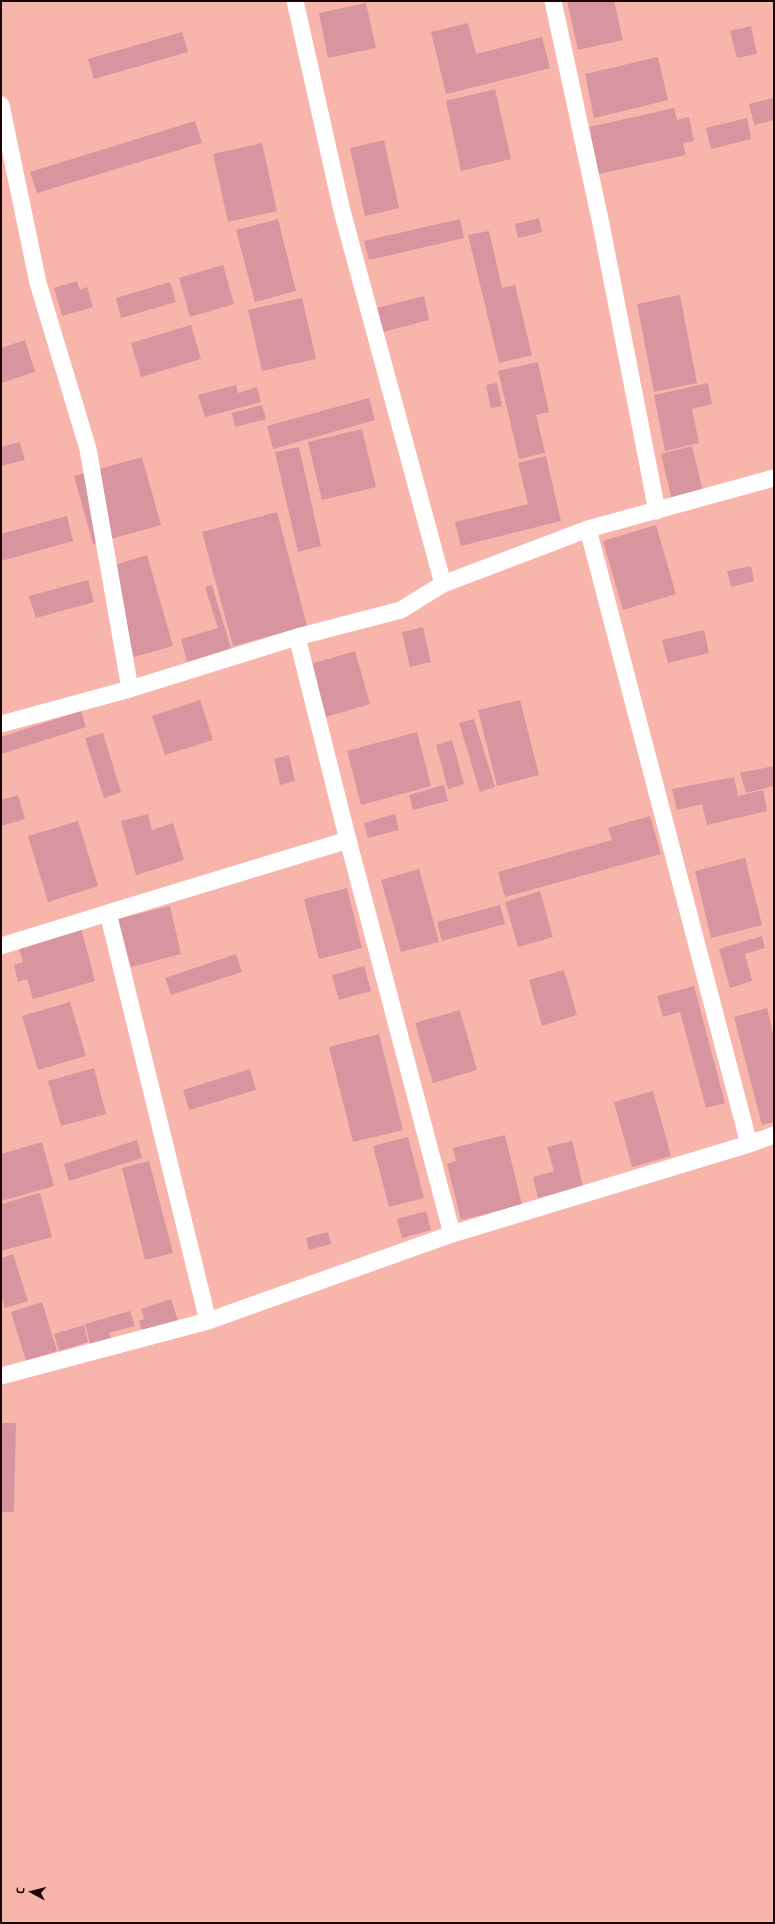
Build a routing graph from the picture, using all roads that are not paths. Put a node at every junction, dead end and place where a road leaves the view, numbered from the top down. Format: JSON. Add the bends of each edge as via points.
{"nodes":[{"id":1,"x":295,"y":1,"type":"edge"},
{"id":2,"x":553,"y":1,"type":"edge"},
{"id":3,"x":1,"y":105,"type":"edge"},
{"id":4,"x":774,"y":478,"type":"edge"},
{"id":5,"x":657,"y":511,"type":"junction"},
{"id":6,"x":588,"y":529,"type":"junction"},
{"id":7,"x":443,"y":584,"type":"junction"},
{"id":8,"x":296,"y":637,"type":"junction"},
{"id":9,"x":130,"y":689,"type":"junction"},
{"id":10,"x":1,"y":724,"type":"edge"},
{"id":11,"x":348,"y":840,"type":"junction"},
{"id":12,"x":108,"y":913,"type":"junction"},
{"id":13,"x":1,"y":946,"type":"edge"},
{"id":14,"x":774,"y":1135,"type":"edge"},
{"id":15,"x":749,"y":1144,"type":"junction"},
{"id":16,"x":452,"y":1234,"type":"junction"},
{"id":17,"x":208,"y":1321,"type":"junction"},
{"id":18,"x":1,"y":1376,"type":"edge"}],
"edges":[{"from":1,"to":7,"type":"lane","via":[[342,212]]},
{"from":2,"to":5,"type":"lane","via":[[601,224]]},
{"from":3,"to":9,"type":"lane","via":[[38,283],[88,449]]},
{"from":4,"to":5,"type":"lane"},
{"from":5,"to":6,"type":"lane"},
{"from":6,"to":7,"type":"lane"},
{"from":6,"to":15,"type":"lane"},
{"from":7,"to":8,"type":"lane","via":[[401,610]]},
{"from":8,"to":9,"type":"lane"},
{"from":8,"to":11,"type":"lane"},
{"from":9,"to":10,"type":"lane"},
{"from":11,"to":12,"type":"lane"},
{"from":11,"to":16,"type":"lane"},
{"from":12,"to":13,"type":"lane"},
{"from":12,"to":17,"type":"lane"},
{"from":14,"to":15,"type":"lane"},
{"from":15,"to":16,"type":"lane"},
{"from":16,"to":17,"type":"lane"},
{"from":17,"to":18,"type":"lane"}]}
